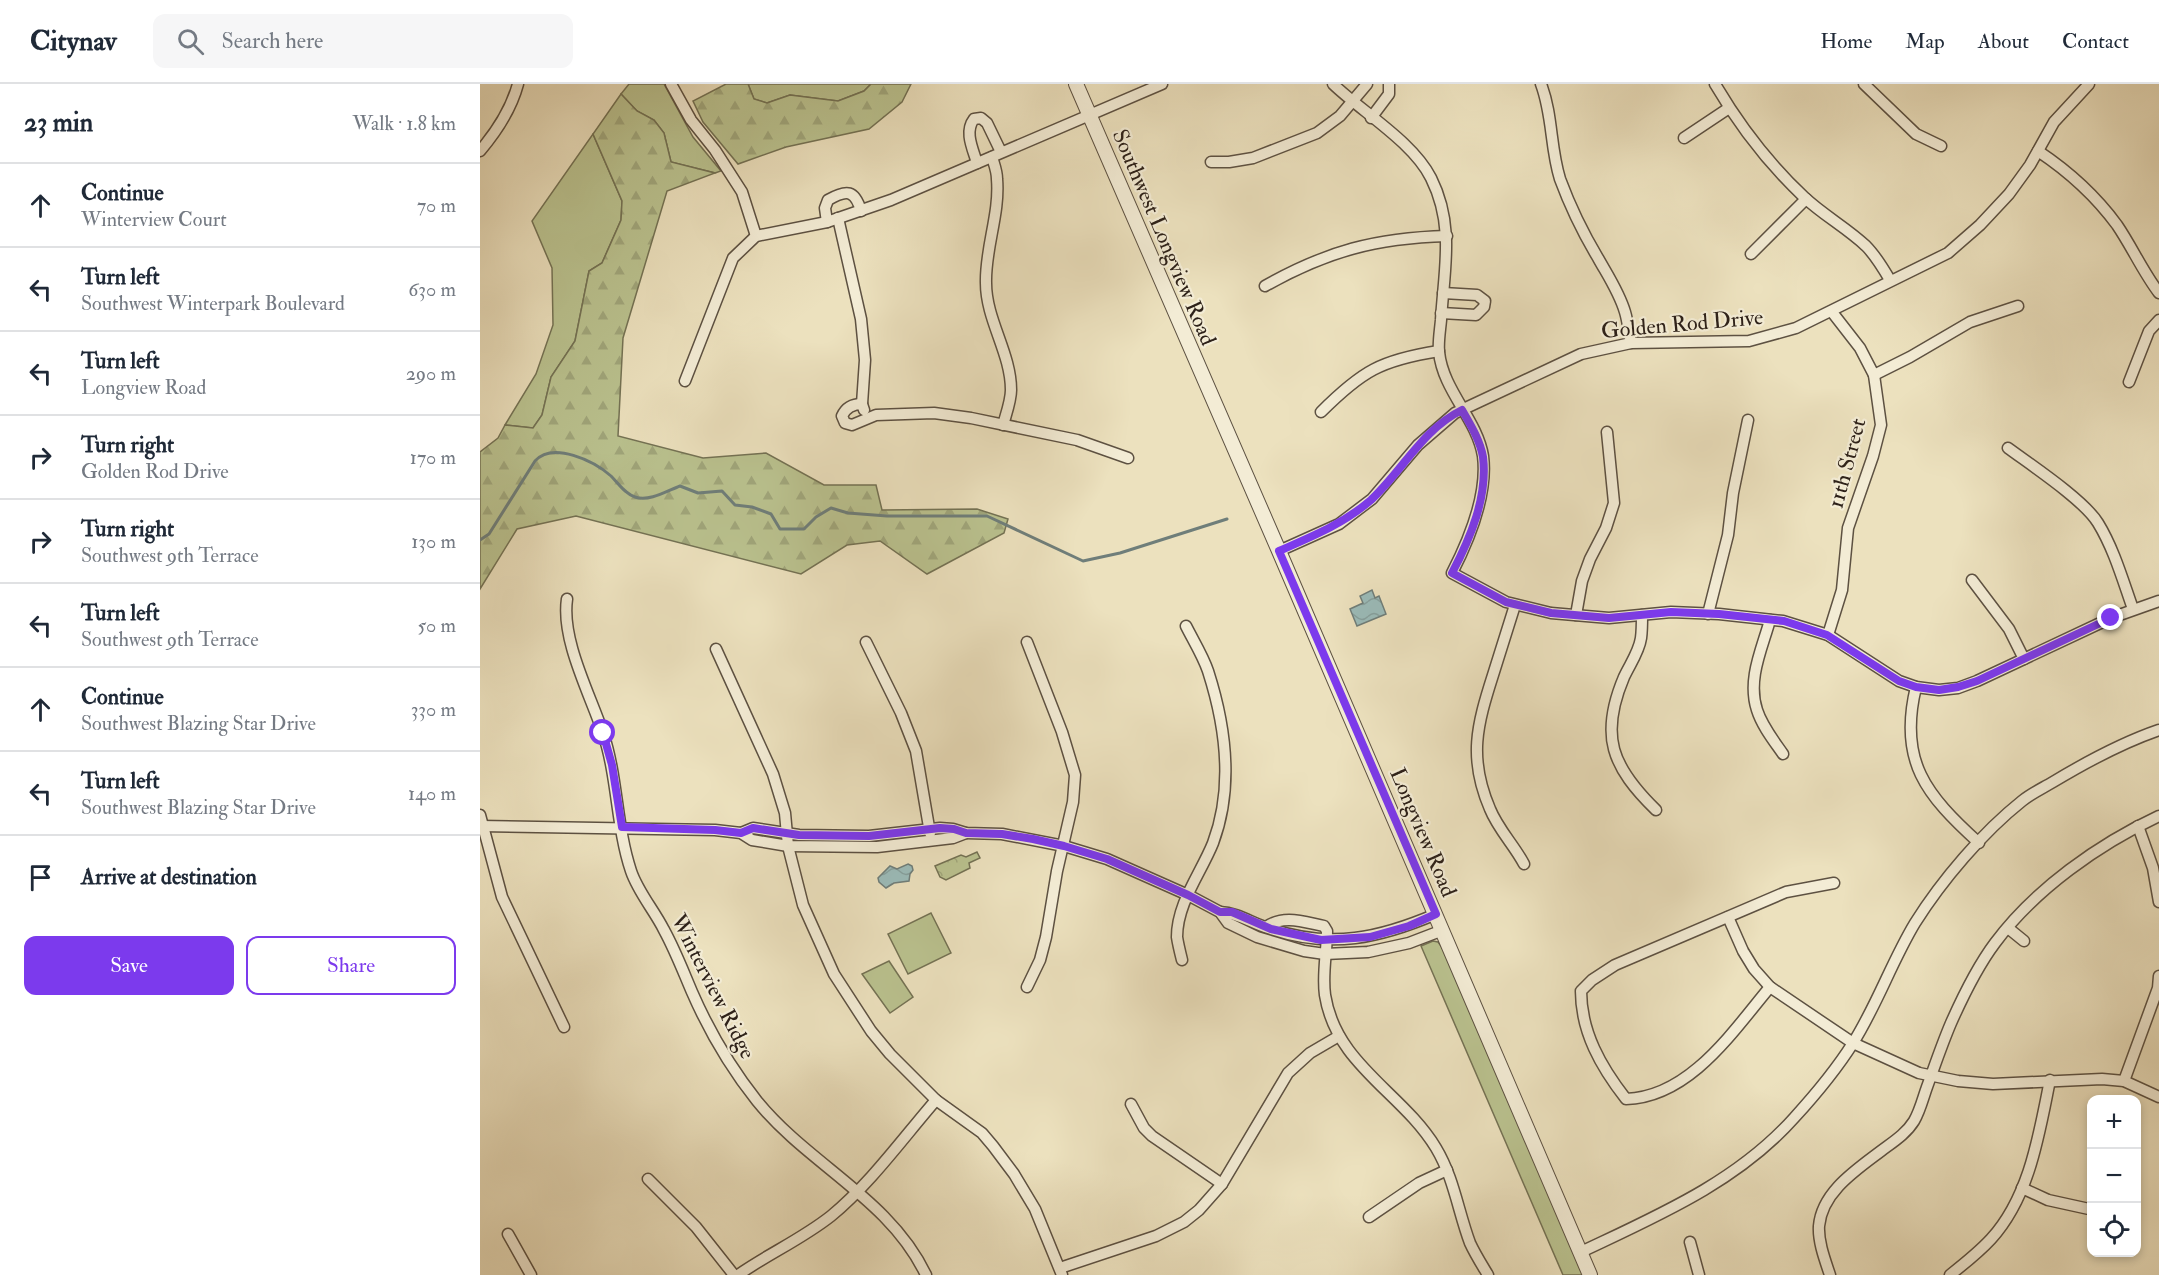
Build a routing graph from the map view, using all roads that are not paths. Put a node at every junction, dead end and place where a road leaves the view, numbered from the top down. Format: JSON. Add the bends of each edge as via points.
{"nodes":[{"id":1,"x":518,"y":84,"type":"edge"},
{"id":2,"x":671,"y":84,"type":"edge"},
{"id":3,"x":1076,"y":84,"type":"edge"},
{"id":4,"x":1162,"y":84,"type":"edge"},
{"id":5,"x":1333,"y":84,"type":"edge"},
{"id":6,"x":1367,"y":84,"type":"edge"},
{"id":7,"x":1389,"y":84,"type":"edge"},
{"id":8,"x":1541,"y":84,"type":"edge"},
{"id":9,"x":1715,"y":84,"type":"edge"},
{"id":10,"x":1864,"y":84,"type":"edge"},
{"id":11,"x":2089,"y":84,"type":"edge"},
{"id":12,"x":1352,"y":101,"type":"junction"},
{"id":13,"x":1729,"y":108,"type":"junction"},
{"id":14,"x":1090,"y":115,"type":"junction"},
{"id":15,"x":1371,"y":118,"type":"junction"},
{"id":16,"x":1684,"y":138,"type":"dead end"},
{"id":17,"x":1941,"y":146,"type":"dead end"},
{"id":18,"x":480,"y":151,"type":"edge"},
{"id":19,"x":2038,"y":151,"type":"junction"},
{"id":20,"x":996,"y":154,"type":"junction"},
{"id":21,"x":1211,"y":162,"type":"dead end"},
{"id":22,"x":977,"y":163,"type":"junction"},
{"id":23,"x":1806,"y":199,"type":"junction"},
{"id":24,"x":861,"y":211,"type":"junction"},
{"id":25,"x":833,"y":220,"type":"junction"},
{"id":26,"x":756,"y":236,"type":"junction"},
{"id":27,"x":1447,"y":236,"type":"junction"},
{"id":28,"x":1751,"y":254,"type":"dead end"},
{"id":29,"x":1890,"y":280,"type":"junction"},
{"id":30,"x":1264,"y":286,"type":"dead end"},
{"id":31,"x":1443,"y":293,"type":"junction"},
{"id":32,"x":2159,"y":293,"type":"edge"},
{"id":33,"x":2018,"y":306,"type":"dead end"},
{"id":34,"x":1832,"y":312,"type":"junction"},
{"id":35,"x":1441,"y":313,"type":"junction"},
{"id":36,"x":2159,"y":320,"type":"edge"},
{"id":37,"x":1630,"y":344,"type":"junction"},
{"id":38,"x":1439,"y":351,"type":"junction"},
{"id":39,"x":1874,"y":375,"type":"junction"},
{"id":40,"x":685,"y":381,"type":"dead end"},
{"id":41,"x":2129,"y":382,"type":"dead end"},
{"id":42,"x":862,"y":404,"type":"junction"},
{"id":43,"x":1216,"y":406,"type":"joint"},
{"id":44,"x":1462,"y":410,"type":"junction"},
{"id":45,"x":1320,"y":412,"type":"dead end"},
{"id":46,"x":876,"y":415,"type":"junction"},
{"id":47,"x":1748,"y":420,"type":"dead end"},
{"id":48,"x":1003,"y":425,"type":"junction"},
{"id":49,"x":1607,"y":432,"type":"dead end"},
{"id":50,"x":2008,"y":448,"type":"dead end"},
{"id":51,"x":1128,"y":458,"type":"dead end"},
{"id":52,"x":1279,"y":551,"type":"junction"},
{"id":53,"x":1972,"y":580,"type":"dead end"},
{"id":54,"x":567,"y":598,"type":"dead end"},
{"id":55,"x":2159,"y":601,"type":"edge"},
{"id":56,"x":1515,"y":605,"type":"junction"},
{"id":57,"x":2133,"y":609,"type":"junction"},
{"id":58,"x":1708,"y":614,"type":"junction"},
{"id":59,"x":1576,"y":615,"type":"junction"},
{"id":60,"x":1642,"y":615,"type":"junction"},
{"id":61,"x":1770,"y":620,"type":"junction"},
{"id":62,"x":1186,"y":626,"type":"dead end"},
{"id":63,"x":1827,"y":635,"type":"junction"},
{"id":64,"x":866,"y":642,"type":"dead end"},
{"id":65,"x":1027,"y":642,"type":"dead end"},
{"id":66,"x":716,"y":649,"type":"dead end"},
{"id":67,"x":2024,"y":659,"type":"junction"},
{"id":68,"x":1916,"y":687,"type":"junction"},
{"id":69,"x":2159,"y":730,"type":"edge"},
{"id":70,"x":1783,"y":754,"type":"dead end"},
{"id":71,"x":1656,"y":810,"type":"dead end"},
{"id":72,"x":2159,"y":816,"type":"edge"},
{"id":73,"x":481,"y":822,"type":"edge"},
{"id":74,"x":2138,"y":826,"type":"junction"},
{"id":75,"x":622,"y":827,"type":"junction"},
{"id":76,"x":741,"y":833,"type":"junction"},
{"id":77,"x":787,"y":833,"type":"junction"},
{"id":78,"x":930,"y":835,"type":"junction"},
{"id":79,"x":1978,"y":843,"type":"junction"},
{"id":80,"x":788,"y":846,"type":"junction"},
{"id":81,"x":1064,"y":846,"type":"junction"},
{"id":82,"x":1524,"y":864,"type":"dead end"},
{"id":83,"x":1834,"y":883,"type":"dead end"},
{"id":84,"x":1188,"y":895,"type":"junction"},
{"id":85,"x":2159,"y":902,"type":"edge"},
{"id":86,"x":1220,"y":912,"type":"junction"},
{"id":87,"x":1436,"y":914,"type":"junction"},
{"id":88,"x":1728,"y":917,"type":"junction"},
{"id":89,"x":2008,"y":928,"type":"junction"},
{"id":90,"x":1443,"y":930,"type":"junction"},
{"id":91,"x":1327,"y":940,"type":"junction"},
{"id":92,"x":2024,"y":941,"type":"dead end"},
{"id":93,"x":1326,"y":954,"type":"junction"},
{"id":94,"x":1182,"y":960,"type":"dead end"},
{"id":95,"x":2159,"y":976,"type":"edge"},
{"id":96,"x":1027,"y":987,"type":"dead end"},
{"id":97,"x":1770,"y":987,"type":"junction"},
{"id":98,"x":564,"y":1027,"type":"dead end"},
{"id":99,"x":1338,"y":1036,"type":"junction"},
{"id":100,"x":1853,"y":1043,"type":"junction"},
{"id":101,"x":1931,"y":1076,"type":"junction"},
{"id":102,"x":2050,"y":1080,"type":"junction"},
{"id":103,"x":2124,"y":1081,"type":"junction"},
{"id":104,"x":2159,"y":1097,"type":"edge"},
{"id":105,"x":936,"y":1100,"type":"junction"},
{"id":106,"x":1131,"y":1104,"type":"dead end"},
{"id":107,"x":1447,"y":1170,"type":"junction"},
{"id":108,"x":648,"y":1179,"type":"dead end"},
{"id":109,"x":1222,"y":1184,"type":"junction"},
{"id":110,"x":2022,"y":1188,"type":"junction"},
{"id":111,"x":857,"y":1192,"type":"junction"},
{"id":112,"x":2087,"y":1209,"type":"edge"},
{"id":113,"x":1370,"y":1217,"type":"dead end"},
{"id":114,"x":508,"y":1234,"type":"dead end"},
{"id":115,"x":1690,"y":1242,"type":"dead end"},
{"id":116,"x":1581,"y":1252,"type":"junction"},
{"id":117,"x":1061,"y":1272,"type":"edge"},
{"id":118,"x":531,"y":1275,"type":"edge"},
{"id":119,"x":736,"y":1275,"type":"edge"},
{"id":120,"x":926,"y":1275,"type":"edge"},
{"id":121,"x":1488,"y":1275,"type":"edge"},
{"id":122,"x":1590,"y":1275,"type":"edge"},
{"id":123,"x":1699,"y":1275,"type":"edge"},
{"id":124,"x":1830,"y":1275,"type":"edge"},
{"id":125,"x":1950,"y":1275,"type":"edge"}],
"edges":[{"from":1,"to":18,"type":"street","via":[[513,103]]},
{"from":2,"to":26,"type":"street","via":[[691,120],[742,192]]},
{"from":3,"to":14,"type":"street","name":"Southwest Longview Road"},
{"from":4,"to":14,"type":"street"},
{"from":5,"to":12,"type":"street"},
{"from":6,"to":12,"type":"street"},
{"from":7,"to":15,"type":"street","via":[[1389,94]]},
{"from":8,"to":37,"type":"street","via":[[1560,178],[1588,241],[1620,298]]},
{"from":9,"to":13,"type":"street"},
{"from":10,"to":17,"type":"street","via":[[1916,134]]},
{"from":11,"to":19,"type":"street","name":"Golden Rod Drive","via":[[2054,122]]},
{"from":12,"to":15,"type":"street"},
{"from":12,"to":21,"type":"street","via":[[1317,133],[1253,158]]},
{"from":13,"to":16,"type":"street"},
{"from":13,"to":23,"type":"street","via":[[1758,147]]},
{"from":14,"to":20,"type":"street"},
{"from":14,"to":43,"type":"street","name":"Southwest Longview Road"},
{"from":15,"to":27,"type":"street","via":[[1404,145],[1429,174],[1443,208]]},
{"from":19,"to":29,"type":"street","name":"Golden Rod Drive","via":[[2009,194],[1948,253]]},
{"from":19,"to":32,"type":"street","via":[[2096,199]]},
{"from":20,"to":22,"type":"street"},
{"from":20,"to":22,"type":"street","via":[[987,123],[981,118],[974,119],[969,135]]},
{"from":20,"to":48,"type":"street","via":[[997,202],[986,284],[1011,391]]},
{"from":22,"to":24,"type":"street"},
{"from":23,"to":28,"type":"street"},
{"from":23,"to":29,"type":"street","via":[[1865,246]]},
{"from":24,"to":25,"type":"street"},
{"from":24,"to":25,"type":"street","via":[[858,198],[844,193],[828,200],[825,208]]},
{"from":25,"to":26,"type":"street"},
{"from":25,"to":42,"type":"street","via":[[861,319],[865,360]]},
{"from":26,"to":40,"type":"street","via":[[733,258]]},
{"from":27,"to":30,"type":"street","via":[[1359,246],[1309,263]]},
{"from":27,"to":31,"type":"street"},
{"from":29,"to":34,"type":"street","name":"Golden Rod Drive"},
{"from":31,"to":35,"type":"street"},
{"from":31,"to":35,"type":"street","via":[[1477,295],[1485,307],[1476,315]]},
{"from":33,"to":39,"type":"street","via":[[1971,322]]},
{"from":34,"to":37,"type":"street","name":"Golden Rod Drive","via":[[1796,328],[1749,341]]},
{"from":34,"to":39,"type":"street","name":"11th Street","via":[[1860,348]]},
{"from":35,"to":38,"type":"street"},
{"from":36,"to":41,"type":"street","via":[[2150,331]]},
{"from":37,"to":44,"type":"street","name":"Golden Rod Drive","via":[[1581,354]]},
{"from":38,"to":44,"type":"street","via":[[1445,376]]},
{"from":38,"to":45,"type":"street","via":[[1377,367],[1349,385]]},
{"from":39,"to":63,"type":"street","name":"11th Street","via":[[1881,425],[1848,528],[1842,590]]},
{"from":42,"to":46,"type":"street","via":[[867,414]]},
{"from":42,"to":46,"type":"street","via":[[845,409],[845,423]]},
{"from":43,"to":52,"type":"street","name":"Longview Road"},
{"from":44,"to":52,"type":"street","name":"Golden Rod Drive","via":[[1418,445],[1372,499],[1339,524]]},
{"from":44,"to":56,"type":"street","via":[[1483,456],[1482,485],[1473,526],[1452,573]]},
{"from":46,"to":48,"type":"street","via":[[934,413]]},
{"from":47,"to":58,"type":"street","via":[[1728,535]]},
{"from":48,"to":51,"type":"street","via":[[1077,440]]},
{"from":49,"to":59,"type":"street","via":[[1614,502],[1582,581]]},
{"from":50,"to":57,"type":"street","via":[[2097,520]]},
{"from":52,"to":87,"type":"street","name":"Longview Road"},
{"from":53,"to":67,"type":"street","via":[[2009,629]]},
{"from":54,"to":75,"type":"street","name":"Winterview Ridge","via":[[565,611],[574,656],[612,765]]},
{"from":55,"to":57,"type":"street"},
{"from":56,"to":59,"type":"street"},
{"from":56,"to":82,"type":"street","via":[[1479,722],[1476,753],[1491,812]]},
{"from":57,"to":67,"type":"street"},
{"from":58,"to":60,"type":"street"},
{"from":58,"to":61,"type":"street"},
{"from":59,"to":60,"type":"street"},
{"from":60,"to":71,"type":"street","via":[[1638,650],[1615,706],[1611,738],[1623,771]]},
{"from":61,"to":63,"type":"street"},
{"from":61,"to":70,"type":"street","via":[[1753,691],[1757,712]]},
{"from":62,"to":84,"type":"street","via":[[1208,669],[1226,748],[1223,810]]},
{"from":63,"to":68,"type":"street","via":[[1899,681]]},
{"from":64,"to":78,"type":"street","via":[[916,750]]},
{"from":65,"to":81,"type":"street","via":[[1075,775]]},
{"from":66,"to":77,"type":"street","via":[[773,774]]},
{"from":67,"to":68,"type":"street","via":[[1958,687]]},
{"from":68,"to":79,"type":"street","via":[[1909,736],[1918,771],[1932,796]]},
{"from":69,"to":79,"type":"street","via":[[2111,748],[2023,800]]},
{"from":72,"to":74,"type":"street"},
{"from":73,"to":75,"type":"street"},
{"from":73,"to":98,"type":"street","via":[[502,897]]},
{"from":74,"to":85,"type":"street","via":[[2153,868]]},
{"from":74,"to":89,"type":"street","via":[[2071,868]]},
{"from":75,"to":76,"type":"street"},
{"from":75,"to":111,"type":"street","name":"Winterview Ridge","via":[[635,882],[664,928],[726,1058],[772,1118]]},
{"from":76,"to":77,"type":"street","via":[[753,828]]},
{"from":76,"to":80,"type":"street","via":[[753,840]]},
{"from":77,"to":78,"type":"street"},
{"from":77,"to":80,"type":"street"},
{"from":78,"to":80,"type":"street","via":[[877,847]]},
{"from":78,"to":81,"type":"street","via":[[954,829]]},
{"from":79,"to":100,"type":"street","via":[[1915,923]]},
{"from":80,"to":105,"type":"street","via":[[803,904],[834,974],[871,1031]]},
{"from":81,"to":84,"type":"street","via":[[1107,859]]},
{"from":81,"to":96,"type":"street","via":[[1040,960]]},
{"from":83,"to":88,"type":"street","via":[[1786,892]]},
{"from":84,"to":86,"type":"street"},
{"from":84,"to":94,"type":"street","via":[[1177,937]]},
{"from":86,"to":91,"type":"street","via":[[1232,912],[1297,936]]},
{"from":86,"to":93,"type":"street","via":[[1228,923],[1257,937]]},
{"from":87,"to":90,"type":"street","name":"Longview Road"},
{"from":87,"to":91,"type":"street","via":[[1370,937]]},
{"from":88,"to":97,"type":"street","via":[[1743,951]]},
{"from":88,"to":97,"type":"street","via":[[1615,965],[1581,991],[1581,1008],[1590,1039],[1606,1074],[1626,1099],[1642,1099],[1656,1093],[1702,1064]]},
{"from":89,"to":92,"type":"street"},
{"from":89,"to":101,"type":"street","via":[[1975,976]]},
{"from":90,"to":93,"type":"street","via":[[1368,952]]},
{"from":90,"to":116,"type":"street","name":"Longview Road"},
{"from":91,"to":93,"type":"street"},
{"from":93,"to":99,"type":"street","via":[[1325,992]]},
{"from":95,"to":103,"type":"street"},
{"from":97,"to":100,"type":"street"},
{"from":99,"to":107,"type":"street","via":[[1356,1060],[1420,1125]]},
{"from":99,"to":109,"type":"street","via":[[1288,1072]]},
{"from":100,"to":101,"type":"street"},
{"from":100,"to":116,"type":"street","via":[[1793,1120],[1748,1161],[1676,1207]]},
{"from":101,"to":102,"type":"street","via":[[1993,1084]]},
{"from":101,"to":124,"type":"street","via":[[1916,1119],[1904,1134],[1839,1185],[1821,1215],[1819,1228]]},
{"from":102,"to":103,"type":"street"},
{"from":102,"to":110,"type":"street"},
{"from":103,"to":104,"type":"street"},
{"from":105,"to":111,"type":"street"},
{"from":105,"to":117,"type":"street","via":[[982,1133],[1014,1174],[1035,1209]]},
{"from":106,"to":109,"type":"street","via":[[1152,1136]]},
{"from":107,"to":113,"type":"street","via":[[1419,1183]]},
{"from":107,"to":121,"type":"street","via":[[1470,1242]]},
{"from":108,"to":119,"type":"street"},
{"from":109,"to":117,"type":"street","via":[[1199,1210],[1172,1229]]},
{"from":110,"to":112,"type":"street","via":[[2048,1200]]},
{"from":110,"to":125,"type":"street","via":[[1993,1237]]},
{"from":111,"to":119,"type":"street","via":[[821,1224]]},
{"from":111,"to":120,"type":"street","name":"Winterview Ridge","via":[[890,1220]]},
{"from":114,"to":118,"type":"street"},
{"from":115,"to":123,"type":"street"},
{"from":116,"to":122,"type":"street","name":"Longview Road"}]}
